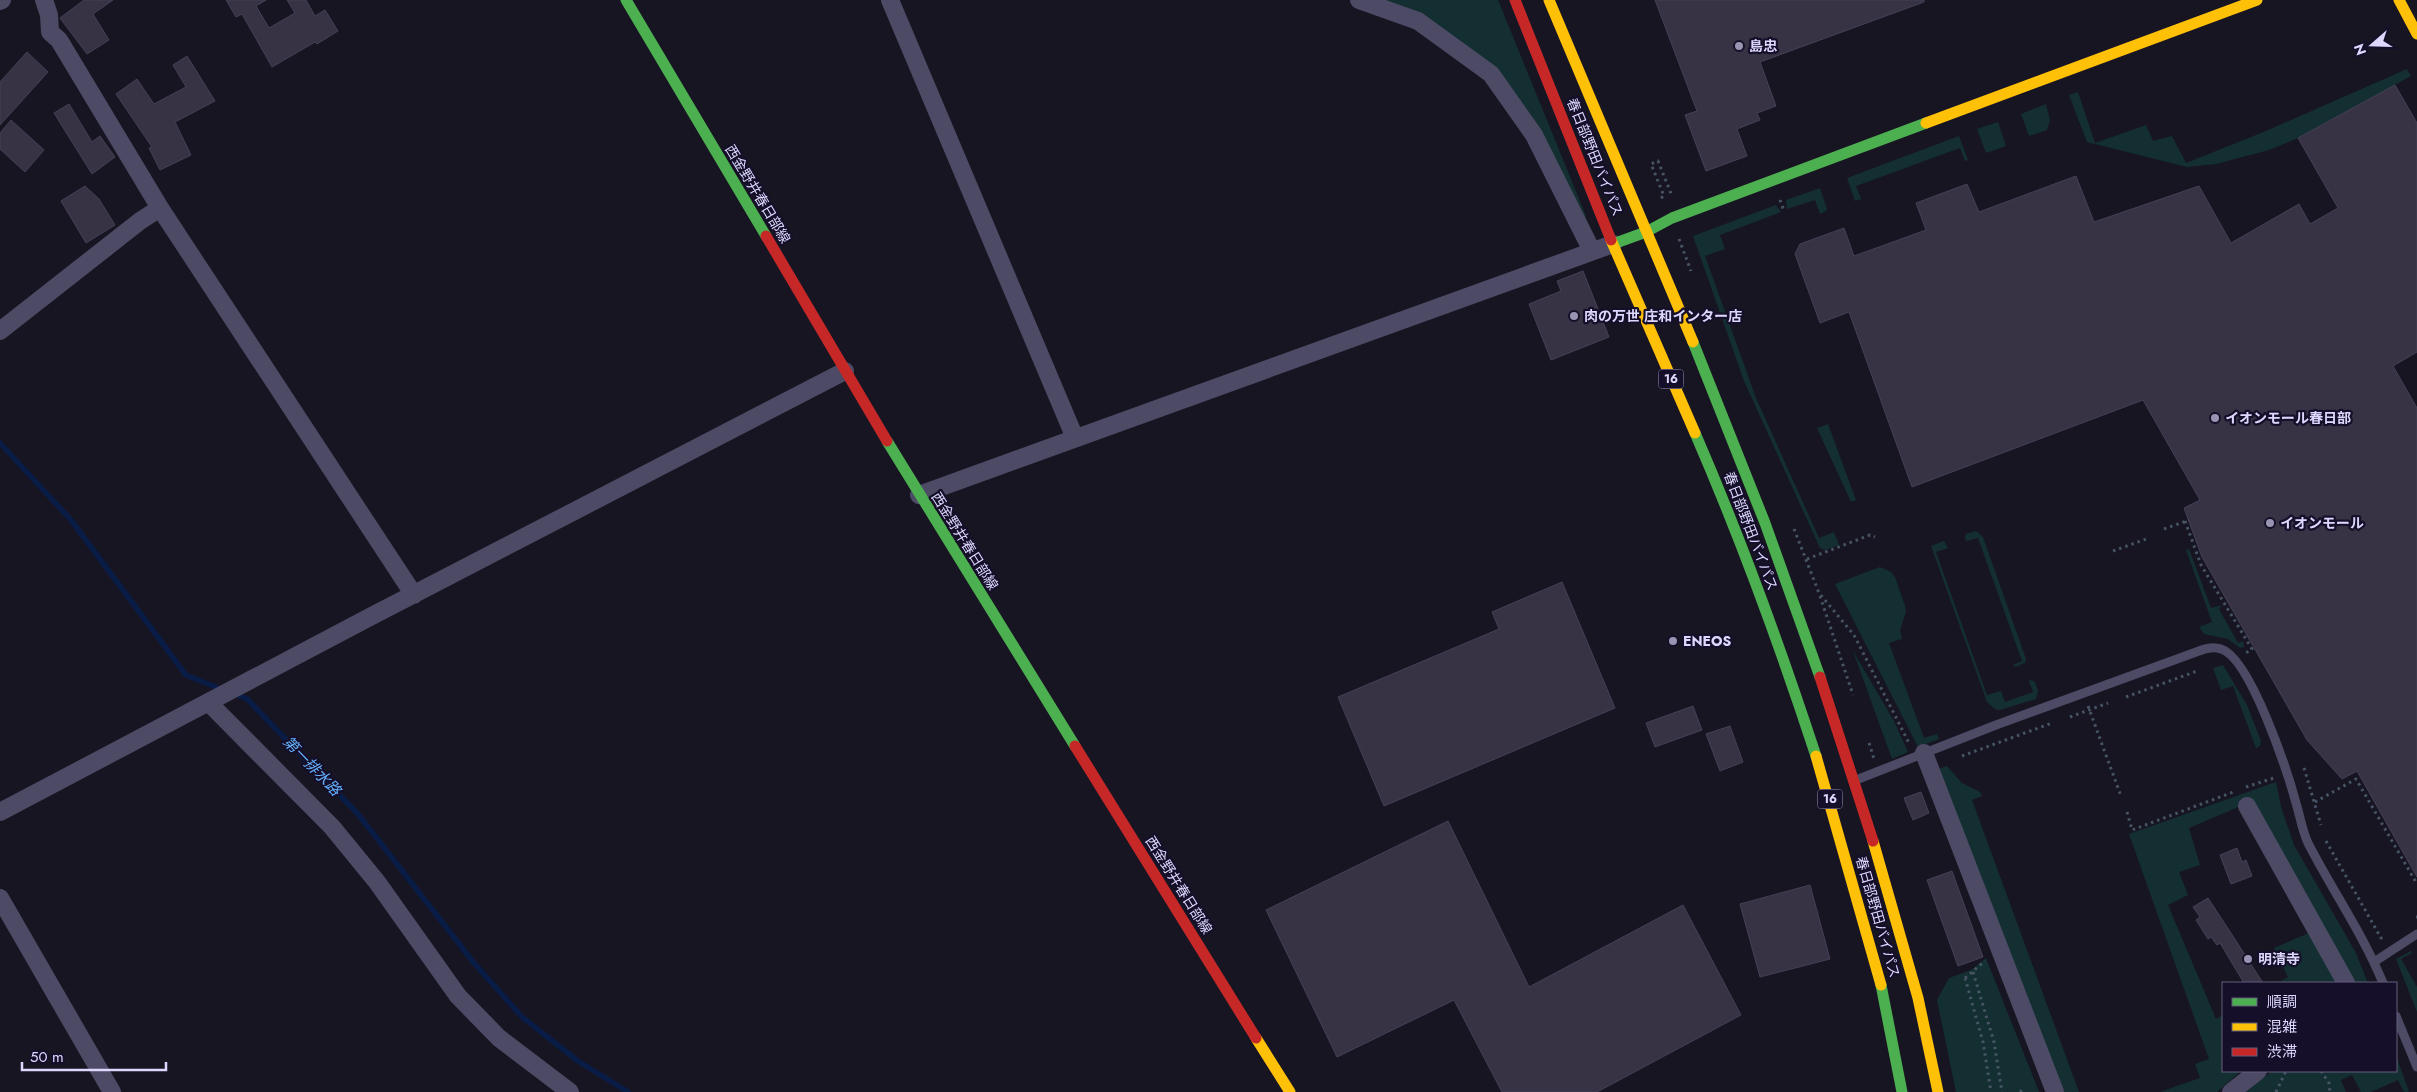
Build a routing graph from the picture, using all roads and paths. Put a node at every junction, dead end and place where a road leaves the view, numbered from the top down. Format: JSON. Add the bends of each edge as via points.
{"nodes":[{"id":1,"x":44,"y":0,"type":"edge"},
{"id":2,"x":626,"y":0,"type":"edge"},
{"id":3,"x":890,"y":0,"type":"edge"},
{"id":4,"x":1359,"y":0,"type":"edge"},
{"id":5,"x":1515,"y":0,"type":"edge"},
{"id":6,"x":1550,"y":0,"type":"edge"},
{"id":7,"x":2257,"y":0,"type":"edge"},
{"id":8,"x":2399,"y":0,"type":"edge"},
{"id":9,"x":2417,"y":34,"type":"edge"},
{"id":10,"x":1664,"y":196,"type":"dead end"},
{"id":11,"x":1672,"y":196,"type":"dead end"},
{"id":12,"x":1780,"y":200,"type":"dead end"},
{"id":13,"x":160,"y":208,"type":"junction"},
{"id":14,"x":1784,"y":211,"type":"dead end"},
{"id":15,"x":1672,"y":218,"type":"junction"},
{"id":16,"x":1646,"y":232,"type":"junction"},
{"id":17,"x":1613,"y":244,"type":"junction"},
{"id":18,"x":1592,"y":251,"type":"junction"},
{"id":19,"x":1691,"y":272,"type":"dead end"},
{"id":20,"x":0,"y":331,"type":"edge"},
{"id":21,"x":845,"y":371,"type":"junction"},
{"id":22,"x":1075,"y":438,"type":"junction"},
{"id":23,"x":919,"y":496,"type":"junction"},
{"id":24,"x":1792,"y":526,"type":"dead end"},
{"id":25,"x":2164,"y":529,"type":"dead end"},
{"id":26,"x":1875,"y":537,"type":"dead end"},
{"id":27,"x":2149,"y":538,"type":"dead end"},
{"id":28,"x":2113,"y":551,"type":"dead end"},
{"id":29,"x":1807,"y":559,"type":"junction"},
{"id":30,"x":414,"y":595,"type":"junction"},
{"id":31,"x":2243,"y":654,"type":"dead end"},
{"id":32,"x":2197,"y":671,"type":"dead end"},
{"id":33,"x":2126,"y":697,"type":"dead end"},
{"id":34,"x":208,"y":702,"type":"junction"},
{"id":35,"x":2087,"y":703,"type":"dead end"},
{"id":36,"x":2108,"y":703,"type":"dead end"},
{"id":37,"x":2090,"y":710,"type":"junction"},
{"id":38,"x":2070,"y":717,"type":"dead end"},
{"id":39,"x":2052,"y":723,"type":"dead end"},
{"id":40,"x":1920,"y":755,"type":"junction"},
{"id":41,"x":1962,"y":756,"type":"dead end"},
{"id":42,"x":2304,"y":768,"type":"dead end"},
{"id":43,"x":2274,"y":778,"type":"dead end"},
{"id":44,"x":1855,"y":780,"type":"junction"},
{"id":45,"x":2121,"y":796,"type":"dead end"},
{"id":46,"x":2315,"y":802,"type":"junction"},
{"id":47,"x":2247,"y":806,"type":"dead end"},
{"id":48,"x":0,"y":812,"type":"edge"},
{"id":49,"x":2127,"y":812,"type":"dead end"},
{"id":50,"x":2321,"y":825,"type":"dead end"},
{"id":51,"x":2326,"y":841,"type":"dead end"},
{"id":52,"x":2417,"y":884,"type":"edge"},
{"id":53,"x":0,"y":898,"type":"edge"},
{"id":54,"x":2417,"y":934,"type":"edge"},
{"id":55,"x":2381,"y":938,"type":"dead end"},
{"id":56,"x":1991,"y":955,"type":"dead end"},
{"id":57,"x":2374,"y":962,"type":"junction"},
{"id":58,"x":1973,"y":972,"type":"junction"},
{"id":59,"x":2345,"y":982,"type":"edge"},
{"id":60,"x":2383,"y":982,"type":"edge"},
{"id":61,"x":2397,"y":1018,"type":"edge"},
{"id":62,"x":2417,"y":1067,"type":"edge"},
{"id":63,"x":2257,"y":1072,"type":"edge"},
{"id":64,"x":2286,"y":1072,"type":"edge"},
{"id":65,"x":2322,"y":1072,"type":"edge"},
{"id":66,"x":2025,"y":1088,"type":"dead end"},
{"id":67,"x":112,"y":1092,"type":"edge"},
{"id":68,"x":570,"y":1092,"type":"edge"},
{"id":69,"x":1290,"y":1092,"type":"edge"},
{"id":70,"x":1902,"y":1092,"type":"edge"},
{"id":71,"x":1938,"y":1092,"type":"edge"},
{"id":72,"x":1991,"y":1092,"type":"edge"},
{"id":73,"x":2002,"y":1092,"type":"edge"},
{"id":74,"x":2020,"y":1092,"type":"edge"},
{"id":75,"x":2055,"y":1092,"type":"edge"},
{"id":76,"x":2231,"y":1092,"type":"edge"},
{"id":77,"x":2276,"y":1092,"type":"edge"},
{"id":78,"x":2330,"y":1092,"type":"edge"}],
"edges":[{"from":1,"to":13,"type":"street","via":[[50,32],[59,40]]},
{"from":2,"to":21,"type":"main road","name":"西金野井春日部線"},
{"from":3,"to":22,"type":"street"},
{"from":4,"to":18,"type":"street","via":[[1418,21],[1491,74],[1534,135]]},
{"from":5,"to":17,"type":"main road","name":"春日部野田バイパス","number":"16"},
{"from":6,"to":16,"type":"main road","name":"春日部野田バイパス","number":"16"},
{"from":7,"to":15,"type":"main road"},
{"from":8,"to":9,"type":"main road"},
{"from":10,"to":11,"type":"path","via":[[1651,164],[1658,161]]},
{"from":12,"to":14,"type":"path"},
{"from":13,"to":20,"type":"street"},
{"from":13,"to":30,"type":"street"},
{"from":15,"to":16,"type":"main road"},
{"from":15,"to":19,"type":"path"},
{"from":16,"to":17,"type":"main road"},
{"from":16,"to":44,"type":"main road","name":"春日部野田バイパス","number":"16","via":[[1746,474],[1817,664]]},
{"from":17,"to":18,"type":"street"},
{"from":17,"to":70,"type":"main road","name":"春日部野田バイパス","number":"16","via":[[1730,514],[1788,670],[1828,791],[1885,998]]},
{"from":18,"to":22,"type":"street"},
{"from":21,"to":23,"type":"main road","name":"西金野井春日部線"},
{"from":21,"to":30,"type":"street"},
{"from":22,"to":23,"type":"street"},
{"from":23,"to":69,"type":"main road","name":"西金野井春日部線"},
{"from":24,"to":29,"type":"path"},
{"from":25,"to":31,"type":"path","via":[[2187,520],[2202,566],[2252,649]]},
{"from":26,"to":29,"type":"path","via":[[1870,535]]},
{"from":27,"to":28,"type":"path"},
{"from":29,"to":40,"type":"path","via":[[1820,593],[1854,636]]},
{"from":30,"to":34,"type":"street"},
{"from":32,"to":33,"type":"path"},
{"from":34,"to":48,"type":"street"},
{"from":34,"to":68,"type":"street","via":[[332,827],[458,996],[499,1038]]},
{"from":35,"to":37,"type":"path"},
{"from":36,"to":37,"type":"path"},
{"from":37,"to":38,"type":"path"},
{"from":37,"to":45,"type":"path"},
{"from":39,"to":41,"type":"path"},
{"from":40,"to":44,"type":"lane"},
{"from":40,"to":57,"type":"lane","via":[[2210,647],[2222,649],[2234,657],[2264,710],[2307,842]]},
{"from":40,"to":75,"type":"street"},
{"from":42,"to":46,"type":"path"},
{"from":43,"to":49,"type":"path","via":[[2132,830]]},
{"from":44,"to":71,"type":"main road","name":"春日部野田バイパス","number":"16","via":[[1912,973]]},
{"from":46,"to":50,"type":"path"},
{"from":46,"to":52,"type":"path","via":[[2356,779]]},
{"from":47,"to":59,"type":"street"},
{"from":51,"to":55,"type":"path"},
{"from":53,"to":67,"type":"street"},
{"from":54,"to":57,"type":"lane"},
{"from":56,"to":58,"type":"path"},
{"from":57,"to":60,"type":"lane"},
{"from":58,"to":72,"type":"path","via":[[1964,979],[1983,1042]]},
{"from":58,"to":73,"type":"path","via":[[1994,1042]]},
{"from":61,"to":62,"type":"lane"},
{"from":63,"to":76,"type":"street"},
{"from":64,"to":77,"type":"path"},
{"from":65,"to":78,"type":"path","via":[[2329,1083]]},
{"from":66,"to":74,"type":"path"}]}
